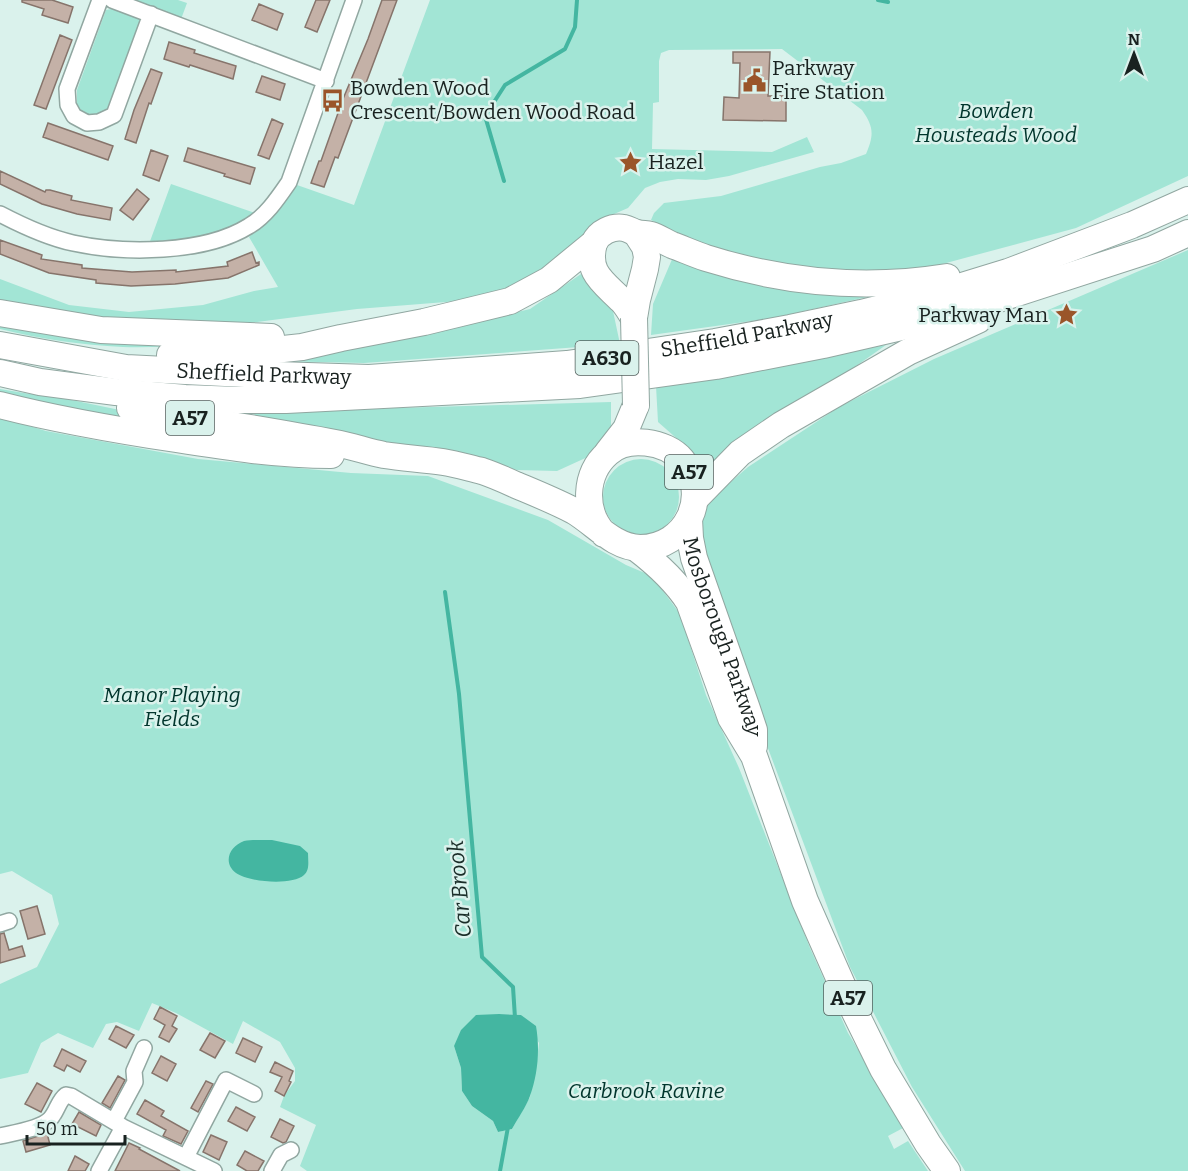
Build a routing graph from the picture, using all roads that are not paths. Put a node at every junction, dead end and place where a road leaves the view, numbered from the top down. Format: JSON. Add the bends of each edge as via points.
{"nodes":[{"id":1,"x":100,"y":0,"type":"edge"},
{"id":2,"x":112,"y":0,"type":"edge"},
{"id":3,"x":354,"y":0,"type":"edge"},
{"id":4,"x":151,"y":14,"type":"junction"},
{"id":5,"x":326,"y":81,"type":"junction"},
{"id":6,"x":1188,"y":200,"type":"edge"},
{"id":7,"x":0,"y":214,"type":"edge"},
{"id":8,"x":1132,"y":225,"type":"junction"},
{"id":9,"x":1188,"y":232,"type":"edge"},
{"id":10,"x":636,"y":233,"type":"junction"},
{"id":11,"x":594,"y":243,"type":"junction"},
{"id":12,"x":1153,"y":249,"type":"junction"},
{"id":13,"x":0,"y":313,"type":"edge"},
{"id":14,"x":634,"y":318,"type":"junction"},
{"id":15,"x":341,"y":338,"type":"junction"},
{"id":16,"x":3,"y":346,"type":"edge"},
{"id":17,"x":0,"y":374,"type":"edge"},
{"id":18,"x":0,"y":405,"type":"edge"},
{"id":19,"x":636,"y":405,"type":"junction"},
{"id":20,"x":651,"y":443,"type":"junction"},
{"id":21,"x":608,"y":452,"type":"junction"},
{"id":22,"x":382,"y":454,"type":"junction"},
{"id":23,"x":692,"y":509,"type":"junction"},
{"id":24,"x":604,"y":534,"type":"junction"},
{"id":25,"x":636,"y":548,"type":"junction"},
{"id":26,"x":754,"y":756,"type":"junction"},
{"id":27,"x":144,"y":1048,"type":"dead end"},
{"id":28,"x":254,"y":1094,"type":"dead end"},
{"id":29,"x":118,"y":1124,"type":"junction"},
{"id":30,"x":0,"y":1136,"type":"edge"},
{"id":31,"x":291,"y":1150,"type":"dead end"},
{"id":32,"x":186,"y":1157,"type":"junction"},
{"id":33,"x":99,"y":1171,"type":"edge"},
{"id":34,"x":214,"y":1171,"type":"edge"},
{"id":35,"x":272,"y":1171,"type":"edge"},
{"id":36,"x":947,"y":1171,"type":"edge"}],
"edges":[{"from":1,"to":4,"type":"street","via":[[67,89],[68,105],[74,116],[87,123],[114,115]]},
{"from":2,"to":4,"type":"street"},
{"from":3,"to":5,"type":"street"},
{"from":4,"to":5,"type":"street"},
{"from":5,"to":7,"type":"street","via":[[289,182],[250,226],[224,239],[172,249],[120,250],[72,243]]},
{"from":6,"to":8,"type":"highway","name":"Sheffield Parkway","number":"A630"},
{"from":8,"to":10,"type":"highway","via":[[955,276],[870,284],[807,281],[758,273],[703,257],[652,235]]},
{"from":8,"to":16,"type":"highway","name":"Sheffield Parkway","number":"A630","via":[[1008,272],[884,308],[715,342],[567,364],[369,378],[126,368]]},
{"from":9,"to":12,"type":"highway","name":"Sheffield Parkway","number":"A630"},
{"from":10,"to":11,"type":"highway","via":[[614,228],[603,232]]},
{"from":10,"to":14,"type":"highway","number":"A57","via":[[647,256]]},
{"from":11,"to":14,"type":"highway","via":[[592,260],[597,276]]},
{"from":11,"to":15,"type":"highway","via":[[549,280],[510,301]]},
{"from":12,"to":17,"type":"highway","name":"Sheffield Parkway","number":"A630","via":[[875,334],[716,366],[580,385],[236,400],[116,392]]},
{"from":12,"to":23,"type":"highway","via":[[908,352],[740,453]]},
{"from":13,"to":15,"type":"highway","via":[[101,330]]},
{"from":14,"to":19,"type":"highway","number":"A57","bridge":true},
{"from":15,"to":16,"type":"highway","via":[[237,354],[130,357]]},
{"from":17,"to":22,"type":"highway","number":"A57","via":[[82,400],[338,443]]},
{"from":18,"to":22,"type":"highway","via":[[232,448],[303,455]]},
{"from":19,"to":20,"type":"highway","number":"A57","via":[[642,432]]},
{"from":19,"to":21,"type":"highway","number":"A57","via":[[626,429]]},
{"from":20,"to":21,"type":"highway","number":"A57","via":[[634,443]]},
{"from":20,"to":23,"type":"highway","number":"A57","via":[[681,459],[687,468],[694,488]]},
{"from":21,"to":24,"type":"highway","number":"A57","via":[[589,486],[593,517]]},
{"from":22,"to":24,"type":"highway","number":"A57","via":[[484,472],[575,512]]},
{"from":23,"to":25,"type":"highway","number":"A57","via":[[683,528],[667,542]]},
{"from":23,"to":26,"type":"highway","name":"Mosborough Parkway","number":"A57","via":[[690,538],[700,578],[753,730]]},
{"from":24,"to":25,"type":"highway","number":"A57"},
{"from":25,"to":26,"type":"highway","name":"Mosborough Parkway","number":"A57","via":[[668,574],[689,602],[731,718]]},
{"from":26,"to":36,"type":"highway","name":"Mosborough Parkway","number":"A57","via":[[805,901],[847,996],[883,1069]]},
{"from":27,"to":29,"type":"street"},
{"from":28,"to":32,"type":"street","via":[[226,1080]]},
{"from":29,"to":30,"type":"street","via":[[66,1095],[41,1126]]},
{"from":29,"to":32,"type":"street"},
{"from":29,"to":33,"type":"street"},
{"from":31,"to":35,"type":"street","via":[[280,1155]]},
{"from":32,"to":34,"type":"street"}]}
